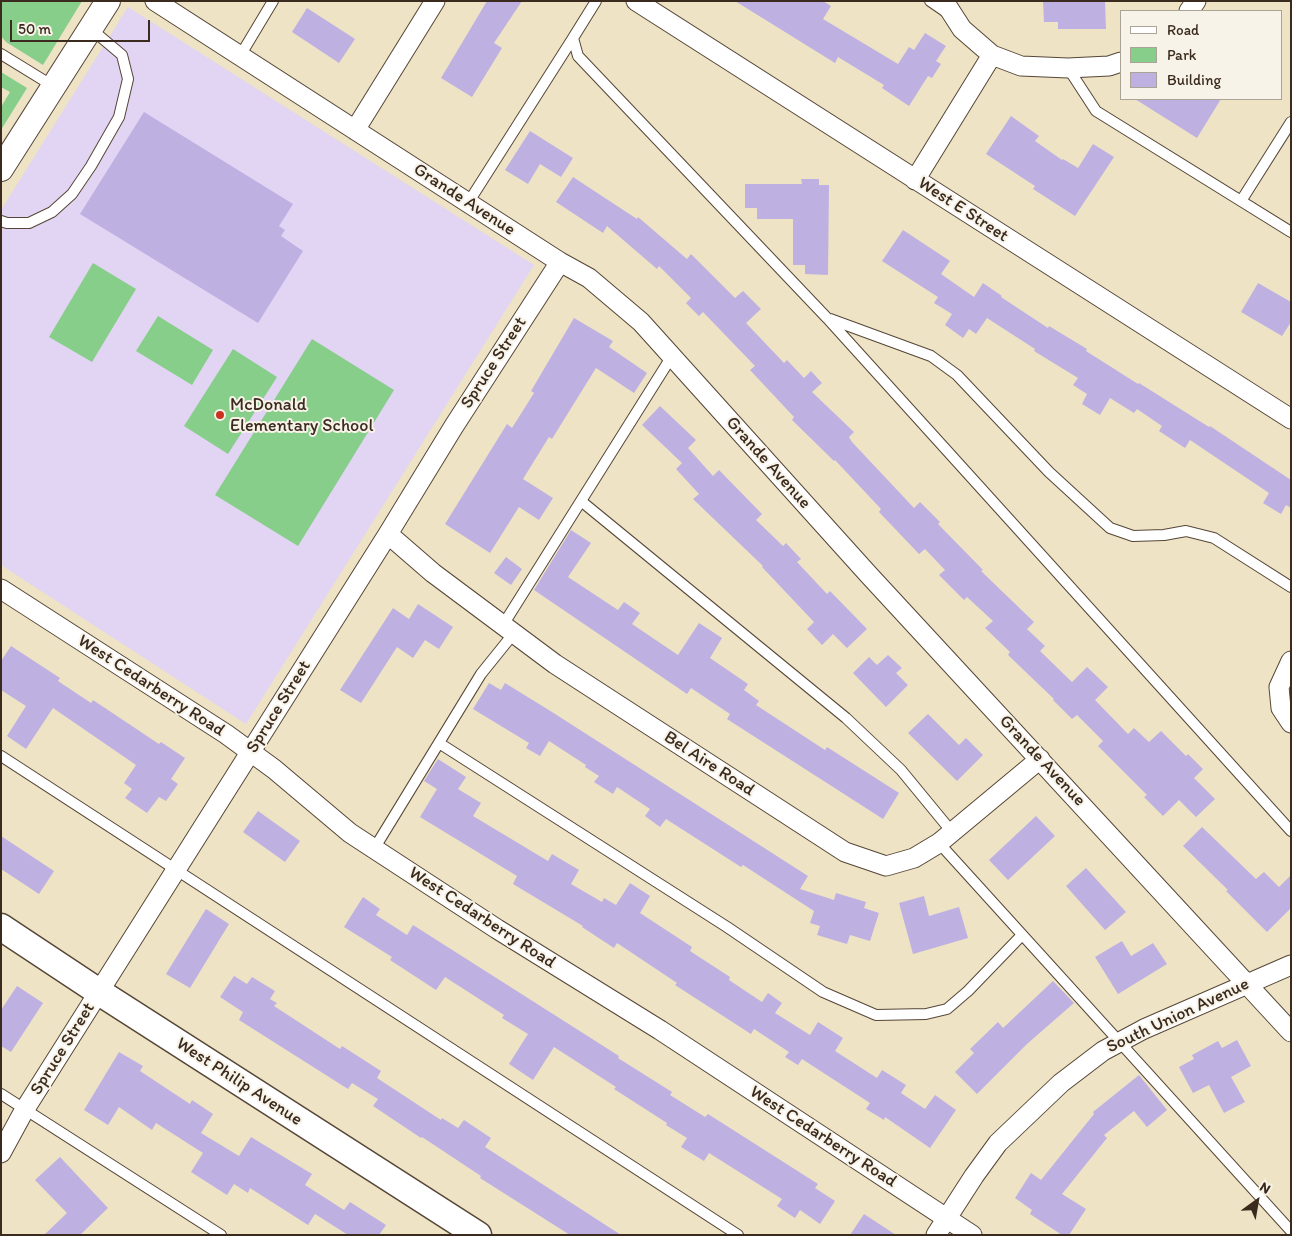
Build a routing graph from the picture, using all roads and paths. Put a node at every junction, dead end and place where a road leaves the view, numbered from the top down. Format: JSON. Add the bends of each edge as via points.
{"nodes":[{"id":1,"x":108,"y":1,"type":"edge"},
{"id":2,"x":155,"y":1,"type":"edge"},
{"id":3,"x":273,"y":1,"type":"edge"},
{"id":4,"x":435,"y":1,"type":"edge"},
{"id":5,"x":596,"y":1,"type":"edge"},
{"id":6,"x":636,"y":1,"type":"edge"},
{"id":7,"x":930,"y":1,"type":"edge"},
{"id":8,"x":949,"y":9,"type":"edge"},
{"id":9,"x":90,"y":28,"type":"junction"},
{"id":10,"x":573,"y":38,"type":"junction"},
{"id":11,"x":1,"y":54,"type":"edge"},
{"id":12,"x":992,"y":55,"type":"junction"},
{"id":13,"x":240,"y":56,"type":"junction"},
{"id":14,"x":1120,"y":62,"type":"edge"},
{"id":15,"x":1068,"y":68,"type":"junction"},
{"id":16,"x":54,"y":86,"type":"junction"},
{"id":17,"x":1291,"y":122,"type":"edge"},
{"id":18,"x":355,"y":130,"type":"junction"},
{"id":19,"x":1,"y":169,"type":"edge"},
{"id":20,"x":915,"y":180,"type":"junction"},
{"id":21,"x":1242,"y":201,"type":"junction"},
{"id":22,"x":468,"y":203,"type":"junction"},
{"id":23,"x":1,"y":221,"type":"edge"},
{"id":24,"x":1291,"y":232,"type":"edge"},
{"id":25,"x":560,"y":262,"type":"junction"},
{"id":26,"x":827,"y":318,"type":"junction"},
{"id":27,"x":672,"y":356,"type":"junction"},
{"id":28,"x":1291,"y":419,"type":"edge"},
{"id":29,"x":581,"y":501,"type":"junction"},
{"id":30,"x":388,"y":534,"type":"junction"},
{"id":31,"x":1291,"y":587,"type":"edge"},
{"id":32,"x":1,"y":589,"type":"edge"},
{"id":33,"x":508,"y":629,"type":"junction"},
{"id":34,"x":1291,"y":661,"type":"edge"},
{"id":35,"x":1291,"y":724,"type":"edge"},
{"id":36,"x":439,"y":743,"type":"junction"},
{"id":37,"x":251,"y":752,"type":"junction"},
{"id":38,"x":1,"y":756,"type":"edge"},
{"id":39,"x":1040,"y":759,"type":"junction"},
{"id":40,"x":1291,"y":831,"type":"edge"},
{"id":41,"x":946,"y":838,"type":"junction"},
{"id":42,"x":374,"y":848,"type":"junction"},
{"id":43,"x":176,"y":870,"type":"junction"},
{"id":44,"x":1,"y":927,"type":"edge"},
{"id":45,"x":1022,"y":935,"type":"junction"},
{"id":46,"x":1291,"y":964,"type":"edge"},
{"id":47,"x":1246,"y":983,"type":"junction"},
{"id":48,"x":99,"y":992,"type":"junction"},
{"id":49,"x":1291,"y":1032,"type":"edge"},
{"id":50,"x":1119,"y":1042,"type":"junction"},
{"id":51,"x":1,"y":1094,"type":"edge"},
{"id":52,"x":25,"y":1109,"type":"junction"},
{"id":53,"x":1,"y":1153,"type":"edge"},
{"id":54,"x":947,"y":1218,"type":"junction"},
{"id":55,"x":1291,"y":1231,"type":"edge"},
{"id":56,"x":221,"y":1235,"type":"edge"},
{"id":57,"x":478,"y":1235,"type":"edge"},
{"id":58,"x":738,"y":1235,"type":"edge"},
{"id":59,"x":936,"y":1235,"type":"edge"},
{"id":60,"x":972,"y":1235,"type":"edge"}],
"edges":[{"from":1,"to":9,"type":"street"},
{"from":2,"to":13,"type":"street","name":"Grande Avenue"},
{"from":3,"to":13,"type":"lane"},
{"from":4,"to":18,"type":"street"},
{"from":5,"to":10,"type":"lane"},
{"from":6,"to":20,"type":"street","name":"West E Street"},
{"from":7,"to":8,"type":"lane"},
{"from":8,"to":12,"type":"street","via":[[962,30]]},
{"from":9,"to":16,"type":"street"},
{"from":9,"to":23,"type":"lane","via":[[122,55],[128,79],[119,117],[77,187],[52,212],[29,223],[7,224]]},
{"from":10,"to":22,"type":"lane"},
{"from":10,"to":26,"type":"lane","via":[[578,56]]},
{"from":11,"to":16,"type":"lane"},
{"from":12,"to":15,"type":"street","via":[[1021,66]]},
{"from":12,"to":20,"type":"street"},
{"from":13,"to":18,"type":"street","name":"Grande Avenue"},
{"from":14,"to":15,"type":"street"},
{"from":15,"to":21,"type":"lane","via":[[1096,111]]},
{"from":16,"to":19,"type":"street"},
{"from":17,"to":21,"type":"lane"},
{"from":18,"to":22,"type":"street","name":"Grande Avenue"},
{"from":20,"to":28,"type":"street","name":"West E Street"},
{"from":21,"to":24,"type":"lane"},
{"from":22,"to":25,"type":"street","name":"Grande Avenue"},
{"from":25,"to":27,"type":"street","name":"Grande Avenue","via":[[589,278],[642,322]]},
{"from":25,"to":30,"type":"street","name":"Spruce Street"},
{"from":26,"to":31,"type":"lane","via":[[931,356],[957,375],[1049,472],[1110,528],[1133,536],[1186,531],[1214,538]]},
{"from":26,"to":40,"type":"lane"},
{"from":27,"to":29,"type":"lane"},
{"from":27,"to":39,"type":"street","name":"Grande Avenue"},
{"from":29,"to":33,"type":"lane"},
{"from":29,"to":41,"type":"lane","via":[[846,718],[901,770]]},
{"from":30,"to":33,"type":"street","name":"Bel Aire Road","via":[[433,573]]},
{"from":30,"to":37,"type":"street","name":"Spruce Street"},
{"from":32,"to":37,"type":"street","name":"West Cedarberry Road"},
{"from":33,"to":36,"type":"lane"},
{"from":33,"to":41,"type":"street","name":"Bel Aire Road","via":[[556,664],[845,852],[886,866],[914,858]]},
{"from":34,"to":35,"type":"street","via":[[1279,687],[1281,708]]},
{"from":36,"to":42,"type":"lane"},
{"from":36,"to":45,"type":"lane","via":[[824,992],[876,1015],[926,1014],[947,1008]]},
{"from":37,"to":42,"type":"street","name":"West Cedarberry Road","via":[[350,833]]},
{"from":37,"to":43,"type":"street","name":"Spruce Street"},
{"from":38,"to":43,"type":"lane"},
{"from":39,"to":41,"type":"street","name":"Bel Aire Road"},
{"from":39,"to":47,"type":"street","name":"Grande Avenue"},
{"from":41,"to":45,"type":"lane"},
{"from":42,"to":54,"type":"street","name":"West Cedarberry Road"},
{"from":43,"to":48,"type":"street","name":"Spruce Street"},
{"from":43,"to":58,"type":"lane"},
{"from":44,"to":48,"type":"main road","name":"West Philip Avenue"},
{"from":45,"to":50,"type":"lane"},
{"from":46,"to":47,"type":"street","name":"South Union Avenue"},
{"from":47,"to":49,"type":"street","name":"Grande Avenue"},
{"from":47,"to":50,"type":"street","name":"South Union Avenue"},
{"from":48,"to":52,"type":"street","name":"Spruce Street"},
{"from":48,"to":57,"type":"main road","name":"West Philip Avenue"},
{"from":50,"to":54,"type":"street","name":"South Union Avenue","via":[[1061,1083],[998,1143]]},
{"from":50,"to":55,"type":"lane"},
{"from":51,"to":52,"type":"lane"},
{"from":52,"to":53,"type":"street","name":"Spruce Street"},
{"from":52,"to":56,"type":"lane"},
{"from":54,"to":59,"type":"street","name":"South Union Avenue"},
{"from":54,"to":60,"type":"street","name":"West Cedarberry Road"}]}
